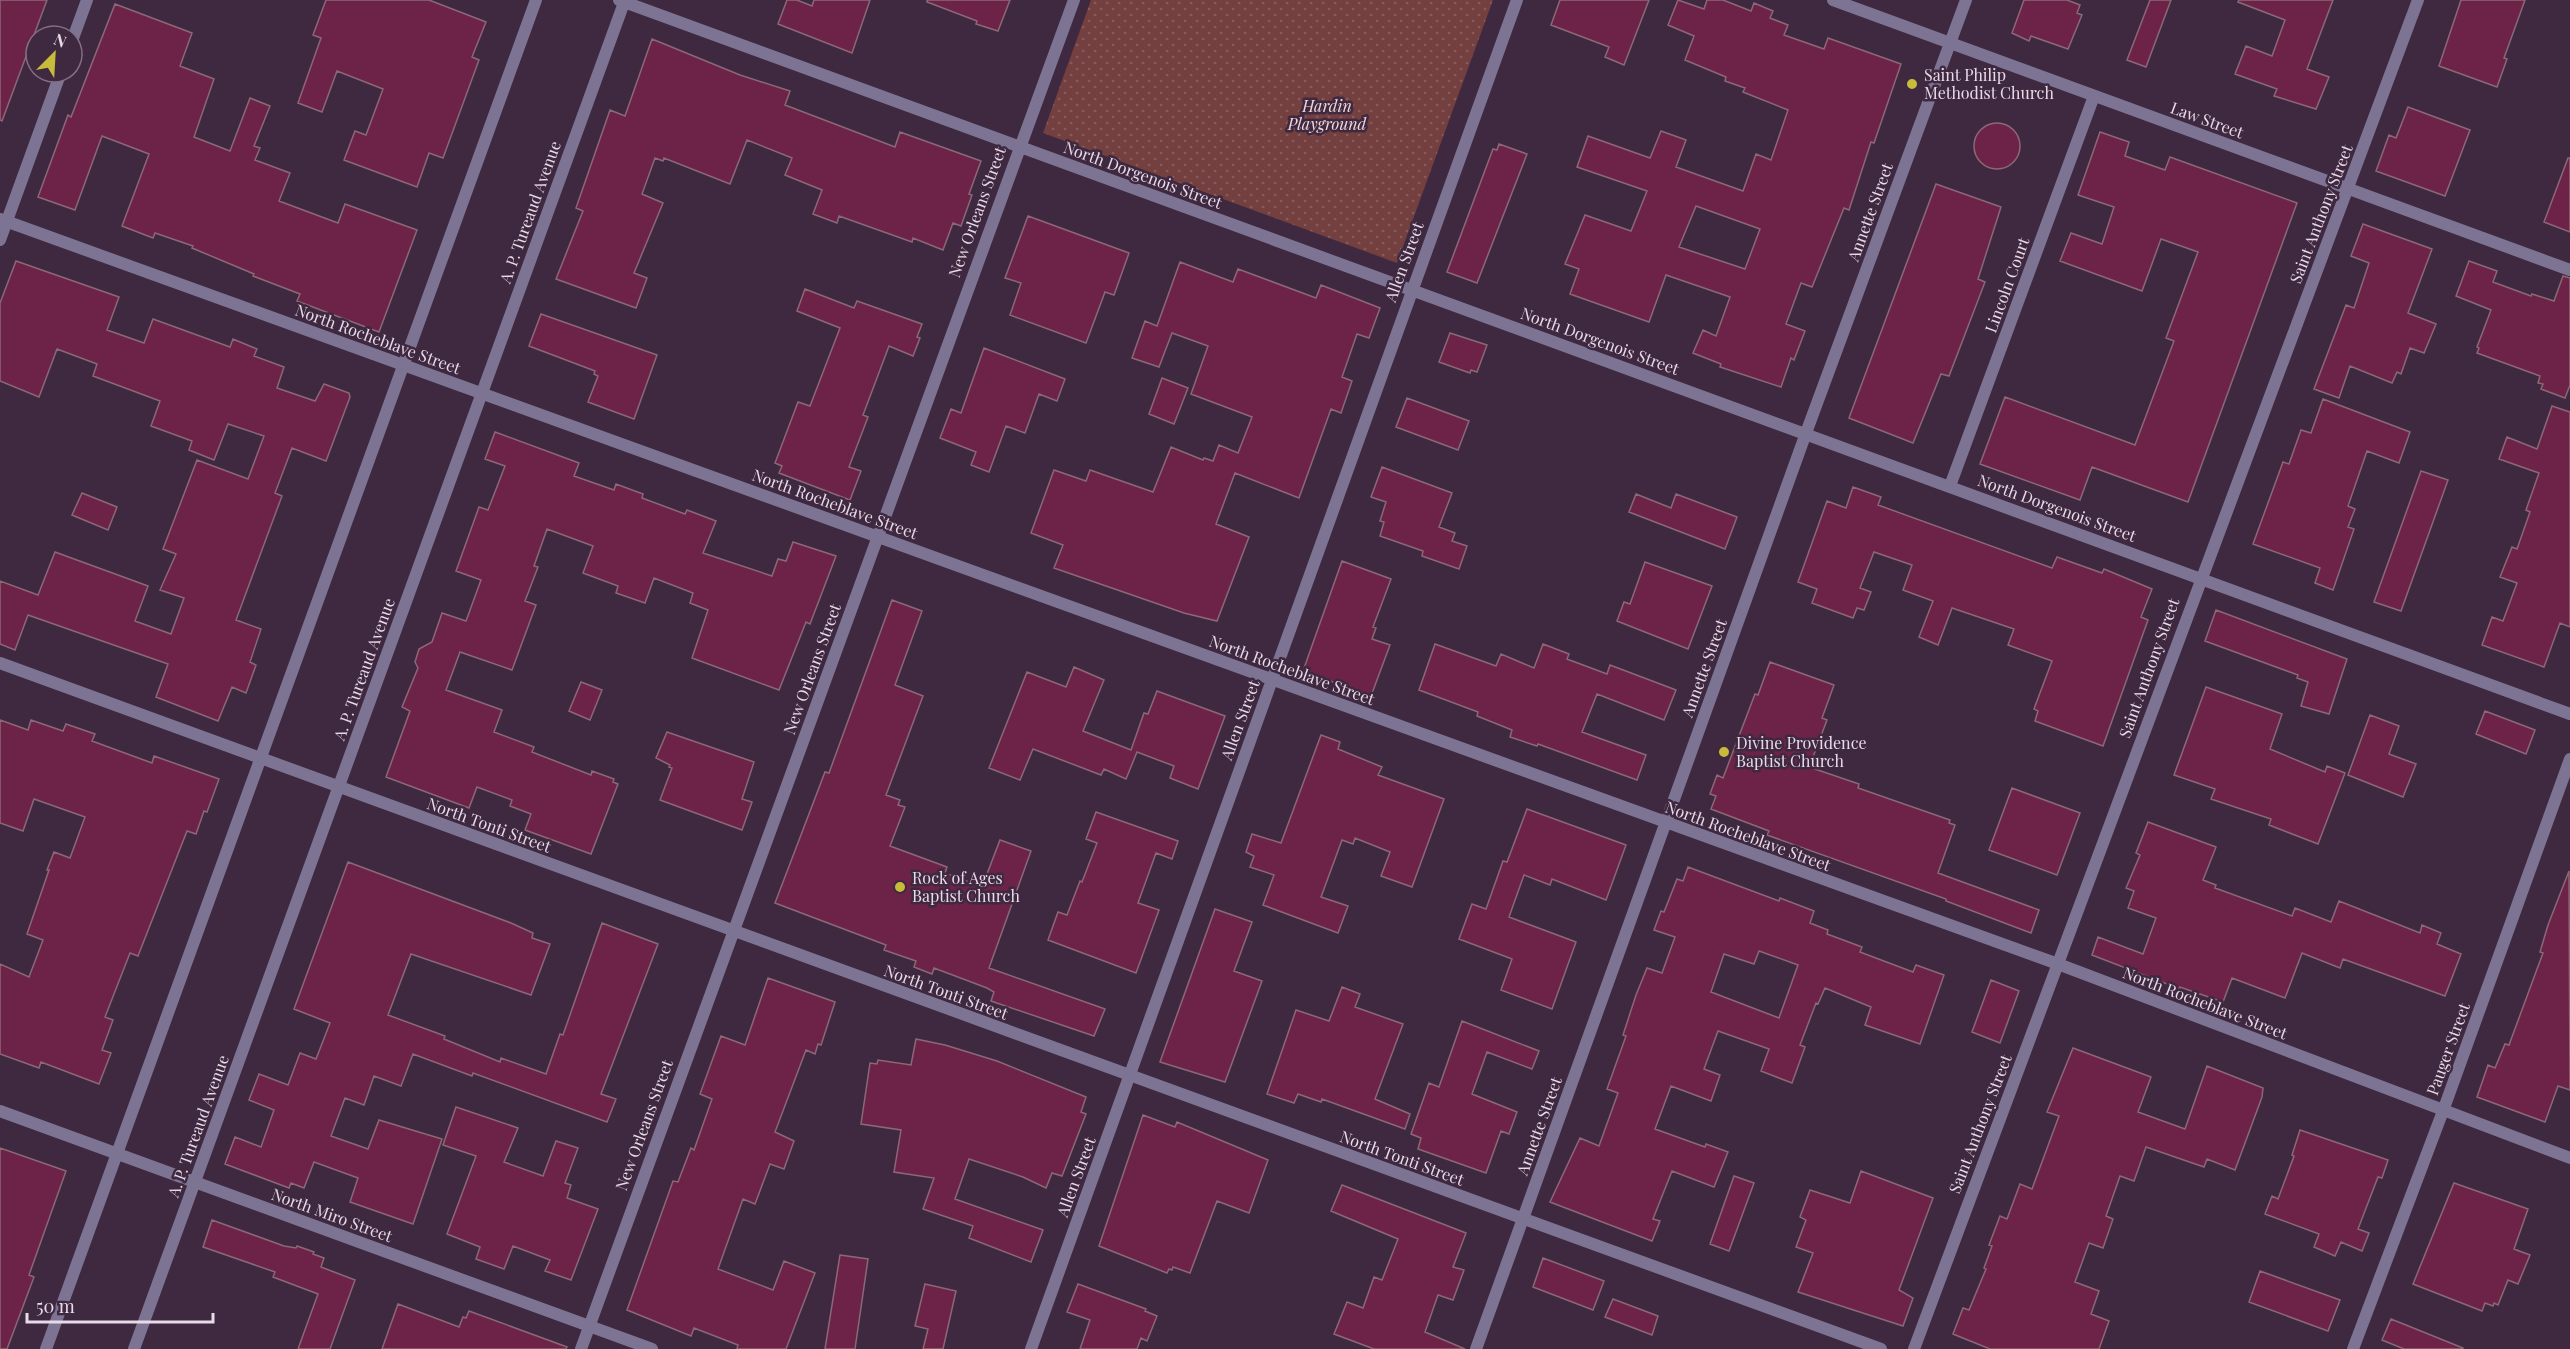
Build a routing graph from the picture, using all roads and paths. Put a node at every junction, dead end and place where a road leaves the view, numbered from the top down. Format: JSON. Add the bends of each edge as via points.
{"nodes":[{"id":1,"x":87,"y":0,"type":"edge"},
{"id":2,"x":536,"y":0,"type":"edge"},
{"id":3,"x":1074,"y":0,"type":"edge"},
{"id":4,"x":1517,"y":0,"type":"edge"},
{"id":5,"x":1833,"y":0,"type":"edge"},
{"id":6,"x":1966,"y":0,"type":"edge"},
{"id":7,"x":2418,"y":0,"type":"edge"},
{"id":8,"x":622,"y":1,"type":"edge"},
{"id":9,"x":78,"y":24,"type":"edge"},
{"id":10,"x":1950,"y":43,"type":"junction"},
{"id":11,"x":56,"y":84,"type":"edge"},
{"id":12,"x":2094,"y":96,"type":"junction"},
{"id":13,"x":1018,"y":147,"type":"junction"},
{"id":14,"x":2349,"y":189,"type":"junction"},
{"id":15,"x":3,"y":220,"type":"edge"},
{"id":16,"x":0,"y":240,"type":"edge"},
{"id":17,"x":2570,"y":270,"type":"edge"},
{"id":18,"x":1411,"y":291,"type":"junction"},
{"id":19,"x":403,"y":366,"type":"junction"},
{"id":20,"x":481,"y":394,"type":"junction"},
{"id":21,"x":1806,"y":433,"type":"junction"},
{"id":22,"x":1950,"y":486,"type":"junction"},
{"id":23,"x":878,"y":537,"type":"junction"},
{"id":24,"x":2200,"y":578,"type":"junction"},
{"id":25,"x":0,"y":663,"type":"edge"},
{"id":26,"x":1272,"y":680,"type":"junction"},
{"id":27,"x":2570,"y":714,"type":"edge"},
{"id":28,"x":260,"y":759,"type":"junction"},
{"id":29,"x":2570,"y":759,"type":"edge"},
{"id":30,"x":338,"y":788,"type":"junction"},
{"id":31,"x":1665,"y":824,"type":"junction"},
{"id":32,"x":732,"y":931,"type":"junction"},
{"id":33,"x":2058,"y":964,"type":"junction"},
{"id":34,"x":1130,"y":1077,"type":"junction"},
{"id":35,"x":0,"y":1111,"type":"edge"},
{"id":36,"x":2443,"y":1111,"type":"junction"},
{"id":37,"x":117,"y":1154,"type":"junction"},
{"id":38,"x":2570,"y":1158,"type":"edge"},
{"id":39,"x":195,"y":1182,"type":"junction"},
{"id":40,"x":1523,"y":1220,"type":"junction"},
{"id":41,"x":589,"y":1326,"type":"junction"},
{"id":42,"x":46,"y":1349,"type":"edge"},
{"id":43,"x":134,"y":1349,"type":"edge"},
{"id":44,"x":581,"y":1349,"type":"edge"},
{"id":45,"x":652,"y":1349,"type":"edge"},
{"id":46,"x":1031,"y":1349,"type":"edge"},
{"id":47,"x":1476,"y":1349,"type":"edge"},
{"id":48,"x":1881,"y":1349,"type":"edge"},
{"id":49,"x":1914,"y":1349,"type":"edge"},
{"id":50,"x":2353,"y":1349,"type":"edge"}],
"edges":[{"from":1,"to":9,"type":"street"},
{"from":2,"to":19,"type":"street"},
{"from":3,"to":13,"type":"street","name":"New Orleans Street"},
{"from":4,"to":18,"type":"street","name":"Allen Street"},
{"from":5,"to":10,"type":"street","name":"Law Street"},
{"from":6,"to":10,"type":"street","name":"Annette Street"},
{"from":7,"to":14,"type":"street","name":"Saint Anthony Street"},
{"from":8,"to":13,"type":"street","name":"North Dorgenois Street"},
{"from":8,"to":20,"type":"street","name":"A. P. Tureaud Avenue"},
{"from":10,"to":12,"type":"street","name":"Law Street"},
{"from":10,"to":21,"type":"street","name":"Annette Street"},
{"from":11,"to":15,"type":"street"},
{"from":12,"to":14,"type":"street","name":"Law Street"},
{"from":12,"to":22,"type":"street","name":"Lincoln Court"},
{"from":13,"to":18,"type":"street","name":"North Dorgenois Street"},
{"from":13,"to":23,"type":"street","name":"New Orleans Street"},
{"from":14,"to":17,"type":"street","name":"Law Street"},
{"from":14,"to":24,"type":"street","name":"Saint Anthony Street"},
{"from":15,"to":16,"type":"street"},
{"from":15,"to":19,"type":"street","name":"North Rocheblave Street"},
{"from":18,"to":21,"type":"street","name":"North Dorgenois Street"},
{"from":18,"to":26,"type":"street","name":"Allen Street"},
{"from":19,"to":20,"type":"street","name":"North Rocheblave Street"},
{"from":19,"to":28,"type":"street"},
{"from":20,"to":23,"type":"street","name":"North Rocheblave Street"},
{"from":20,"to":30,"type":"street","name":"A. P. Tureaud Avenue"},
{"from":21,"to":22,"type":"street","name":"North Dorgenois Street"},
{"from":21,"to":31,"type":"street","name":"Annette Street"},
{"from":22,"to":24,"type":"street","name":"North Dorgenois Street"},
{"from":23,"to":26,"type":"street","name":"North Rocheblave Street"},
{"from":23,"to":32,"type":"street","name":"New Orleans Street"},
{"from":24,"to":27,"type":"street","name":"North Dorgenois Street"},
{"from":24,"to":33,"type":"street","name":"Saint Anthony Street"},
{"from":25,"to":28,"type":"street","name":"North Tonti Street"},
{"from":26,"to":31,"type":"street","name":"North Rocheblave Street"},
{"from":26,"to":34,"type":"street","name":"Allen Street"},
{"from":28,"to":30,"type":"street","name":"North Tonti Street"},
{"from":28,"to":37,"type":"street"},
{"from":29,"to":36,"type":"street","name":"Pauger Street"},
{"from":30,"to":32,"type":"street","name":"North Tonti Street"},
{"from":30,"to":39,"type":"street","name":"A. P. Tureaud Avenue"},
{"from":31,"to":33,"type":"street","name":"North Rocheblave Street"},
{"from":31,"to":40,"type":"street","name":"Annette Street"},
{"from":32,"to":34,"type":"street","name":"North Tonti Street"},
{"from":32,"to":41,"type":"street","name":"New Orleans Street"},
{"from":33,"to":36,"type":"street","name":"North Rocheblave Street"},
{"from":33,"to":49,"type":"street","name":"Saint Anthony Street"},
{"from":34,"to":40,"type":"street","name":"North Tonti Street"},
{"from":34,"to":46,"type":"street","name":"Allen Street"},
{"from":35,"to":37,"type":"street","name":"North Miro Street"},
{"from":36,"to":38,"type":"street","name":"North Rocheblave Street"},
{"from":36,"to":50,"type":"street","name":"Pauger Street"},
{"from":37,"to":39,"type":"street","name":"North Miro Street"},
{"from":37,"to":42,"type":"street"},
{"from":39,"to":41,"type":"street","name":"North Miro Street"},
{"from":39,"to":43,"type":"street","name":"A. P. Tureaud Avenue"},
{"from":40,"to":47,"type":"street","name":"Annette Street"},
{"from":40,"to":48,"type":"street","name":"North Tonti Street"},
{"from":41,"to":44,"type":"street","name":"New Orleans Street"},
{"from":41,"to":45,"type":"street","name":"North Miro Street"}]}
